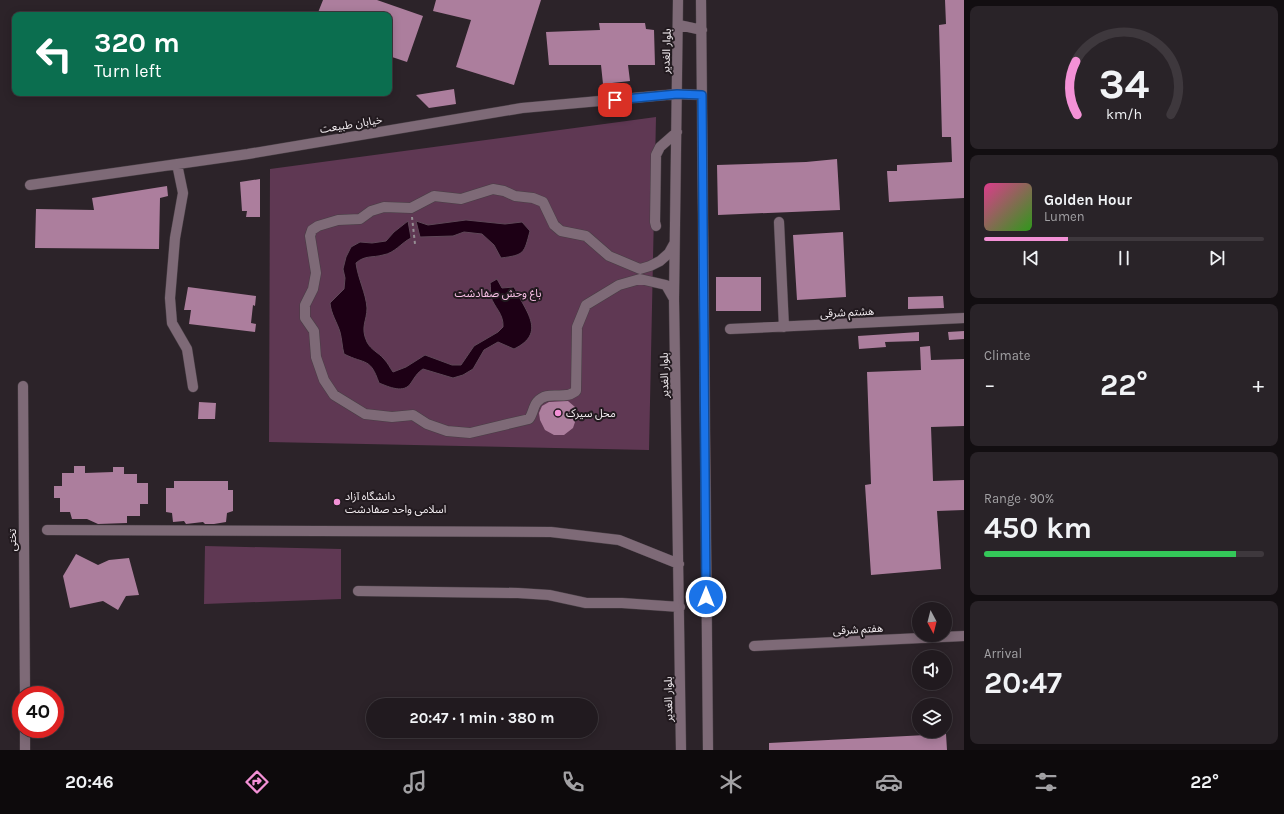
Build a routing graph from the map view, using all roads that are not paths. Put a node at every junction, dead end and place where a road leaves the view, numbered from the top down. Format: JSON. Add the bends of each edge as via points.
{"nodes":[{"id":1,"x":678,"y":0,"type":"edge"},
{"id":2,"x":701,"y":0,"type":"edge"},
{"id":3,"x":679,"y":25,"type":"junction"},
{"id":4,"x":702,"y":30,"type":"junction"},
{"id":5,"x":677,"y":94,"type":"junction"},
{"id":6,"x":702,"y":95,"type":"junction"},
{"id":7,"x":676,"y":132,"type":"junction"},
{"id":8,"x":177,"y":164,"type":"junction"},
{"id":9,"x":30,"y":185,"type":"dead end"},
{"id":10,"x":778,"y":222,"type":"dead end"},
{"id":11,"x":656,"y":226,"type":"dead end"},
{"id":12,"x":674,"y":244,"type":"junction"},
{"id":13,"x":674,"y":300,"type":"junction"},
{"id":14,"x":964,"y":318,"type":"edge"},
{"id":15,"x":784,"y":327,"type":"junction"},
{"id":16,"x":730,"y":329,"type":"dead end"},
{"id":17,"x":23,"y":386,"type":"dead end"},
{"id":18,"x":193,"y":387,"type":"dead end"},
{"id":19,"x":47,"y":530,"type":"dead end"},
{"id":20,"x":679,"y":564,"type":"junction"},
{"id":21,"x":358,"y":591,"type":"dead end"},
{"id":22,"x":680,"y":608,"type":"junction"},
{"id":23,"x":964,"y":636,"type":"edge"},
{"id":24,"x":754,"y":646,"type":"dead end"},
{"id":25,"x":25,"y":686,"type":"edge"},
{"id":26,"x":25,"y":738,"type":"edge"},
{"id":27,"x":25,"y":750,"type":"edge"},
{"id":28,"x":681,"y":750,"type":"edge"},
{"id":29,"x":708,"y":750,"type":"edge"}],
"edges":[{"from":1,"to":3,"type":"street","name":"بلوار الغدیر"},
{"from":2,"to":4,"type":"street"},
{"from":3,"to":4,"type":"street"},
{"from":3,"to":5,"type":"street","name":"بلوار الغدیر"},
{"from":4,"to":6,"type":"street"},
{"from":5,"to":6,"type":"street","name":"خیابان طبیعت"},
{"from":5,"to":7,"type":"street","name":"بلوار الغدیر"},
{"from":5,"to":8,"type":"street","name":"خیابان طبیعت","via":[[522,108]]},
{"from":6,"to":29,"type":"street"},
{"from":7,"to":11,"type":"street","via":[[660,147],[656,155]]},
{"from":7,"to":12,"type":"street","name":"بلوار الغدیر"},
{"from":8,"to":9,"type":"street","name":"خیابان طبیعت"},
{"from":8,"to":18,"type":"street","via":[[183,193],[175,238],[170,298],[172,323],[187,349]]},
{"from":10,"to":15,"type":"street"},
{"from":12,"to":13,"type":"street","name":"بلوار الغدیر"},
{"from":12,"to":13,"type":"street","via":[[669,253],[660,260],[640,269],[609,256],[586,236],[561,231],[554,225],[543,202],[533,198],[493,189],[461,199],[434,196],[411,208],[384,207],[371,211],[360,219],[338,220],[312,230],[310,236],[316,273],[313,289],[305,305],[305,318],[314,331],[316,357],[324,380],[334,395],[365,414],[392,417],[413,415],[427,424],[448,431],[470,432],[529,419],[538,401],[543,398],[568,395],[576,391],[577,327],[586,305],[620,285],[640,279],[666,285]]},
{"from":13,"to":20,"type":"street","name":"بلوار الغدیر"},
{"from":14,"to":15,"type":"street","name":"هشتم شرقی"},
{"from":15,"to":16,"type":"street","name":"هشتم شرقی"},
{"from":17,"to":25,"type":"street","name":"تختی"},
{"from":19,"to":20,"type":"street","via":[[551,532],[619,540]]},
{"from":20,"to":22,"type":"street","name":"بلوار الغدیر"},
{"from":21,"to":22,"type":"street","via":[[518,593],[549,595],[586,603]]},
{"from":22,"to":28,"type":"street","name":"بلوار الغدیر"},
{"from":23,"to":24,"type":"street","name":"هفتم شرقی"},
{"from":26,"to":27,"type":"street"}]}
